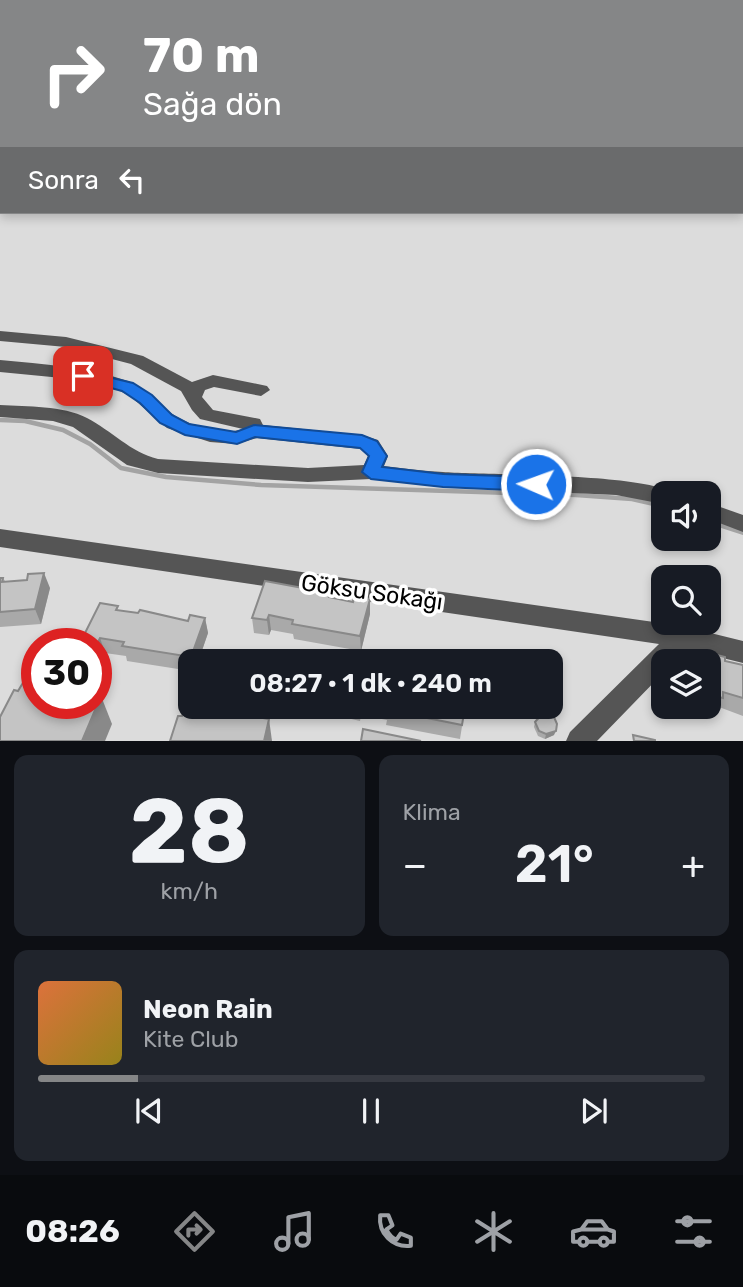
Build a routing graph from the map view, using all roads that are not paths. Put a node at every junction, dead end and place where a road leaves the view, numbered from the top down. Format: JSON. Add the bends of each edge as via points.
{"nodes":[{"id":1,"x":519,"y":0,"type":"edge"},
{"id":2,"x":570,"y":0,"type":"edge"},
{"id":3,"x":0,"y":336,"type":"edge"},
{"id":4,"x":0,"y":366,"type":"edge"},
{"id":5,"x":261,"y":390,"type":"dead end"},
{"id":6,"x":194,"y":397,"type":"junction"},
{"id":7,"x":0,"y":411,"type":"edge"},
{"id":8,"x":254,"y":431,"type":"junction"},
{"id":9,"x":371,"y":472,"type":"junction"},
{"id":10,"x":651,"y":494,"type":"edge"},
{"id":11,"x":721,"y":516,"type":"edge"},
{"id":12,"x":743,"y":524,"type":"edge"},
{"id":13,"x":0,"y":538,"type":"edge"},
{"id":14,"x":682,"y":637,"type":"junction"},
{"id":15,"x":743,"y":652,"type":"edge"},
{"id":16,"x":579,"y":741,"type":"edge"}],
"edges":[{"from":1,"to":2,"type":"street"},
{"from":3,"to":6,"type":"street","via":[[66,342],[115,353],[171,376]]},
{"from":4,"to":8,"type":"street","via":[[67,373],[127,387],[185,429],[237,438]]},
{"from":5,"to":6,"type":"street","via":[[213,381],[198,386]]},
{"from":6,"to":8,"type":"street","via":[[208,415],[253,424]]},
{"from":7,"to":9,"type":"street","via":[[79,422],[134,460],[158,466],[308,475]]},
{"from":8,"to":9,"type":"street","via":[[371,445],[378,456]]},
{"from":9,"to":10,"type":"street","via":[[443,480],[617,487]]},
{"from":11,"to":12,"type":"street"},
{"from":13,"to":14,"type":"street","name":"Göksu Sokağı"},
{"from":14,"to":15,"type":"street","name":"Göksu Sokağı"},
{"from":14,"to":16,"type":"street"}]}
